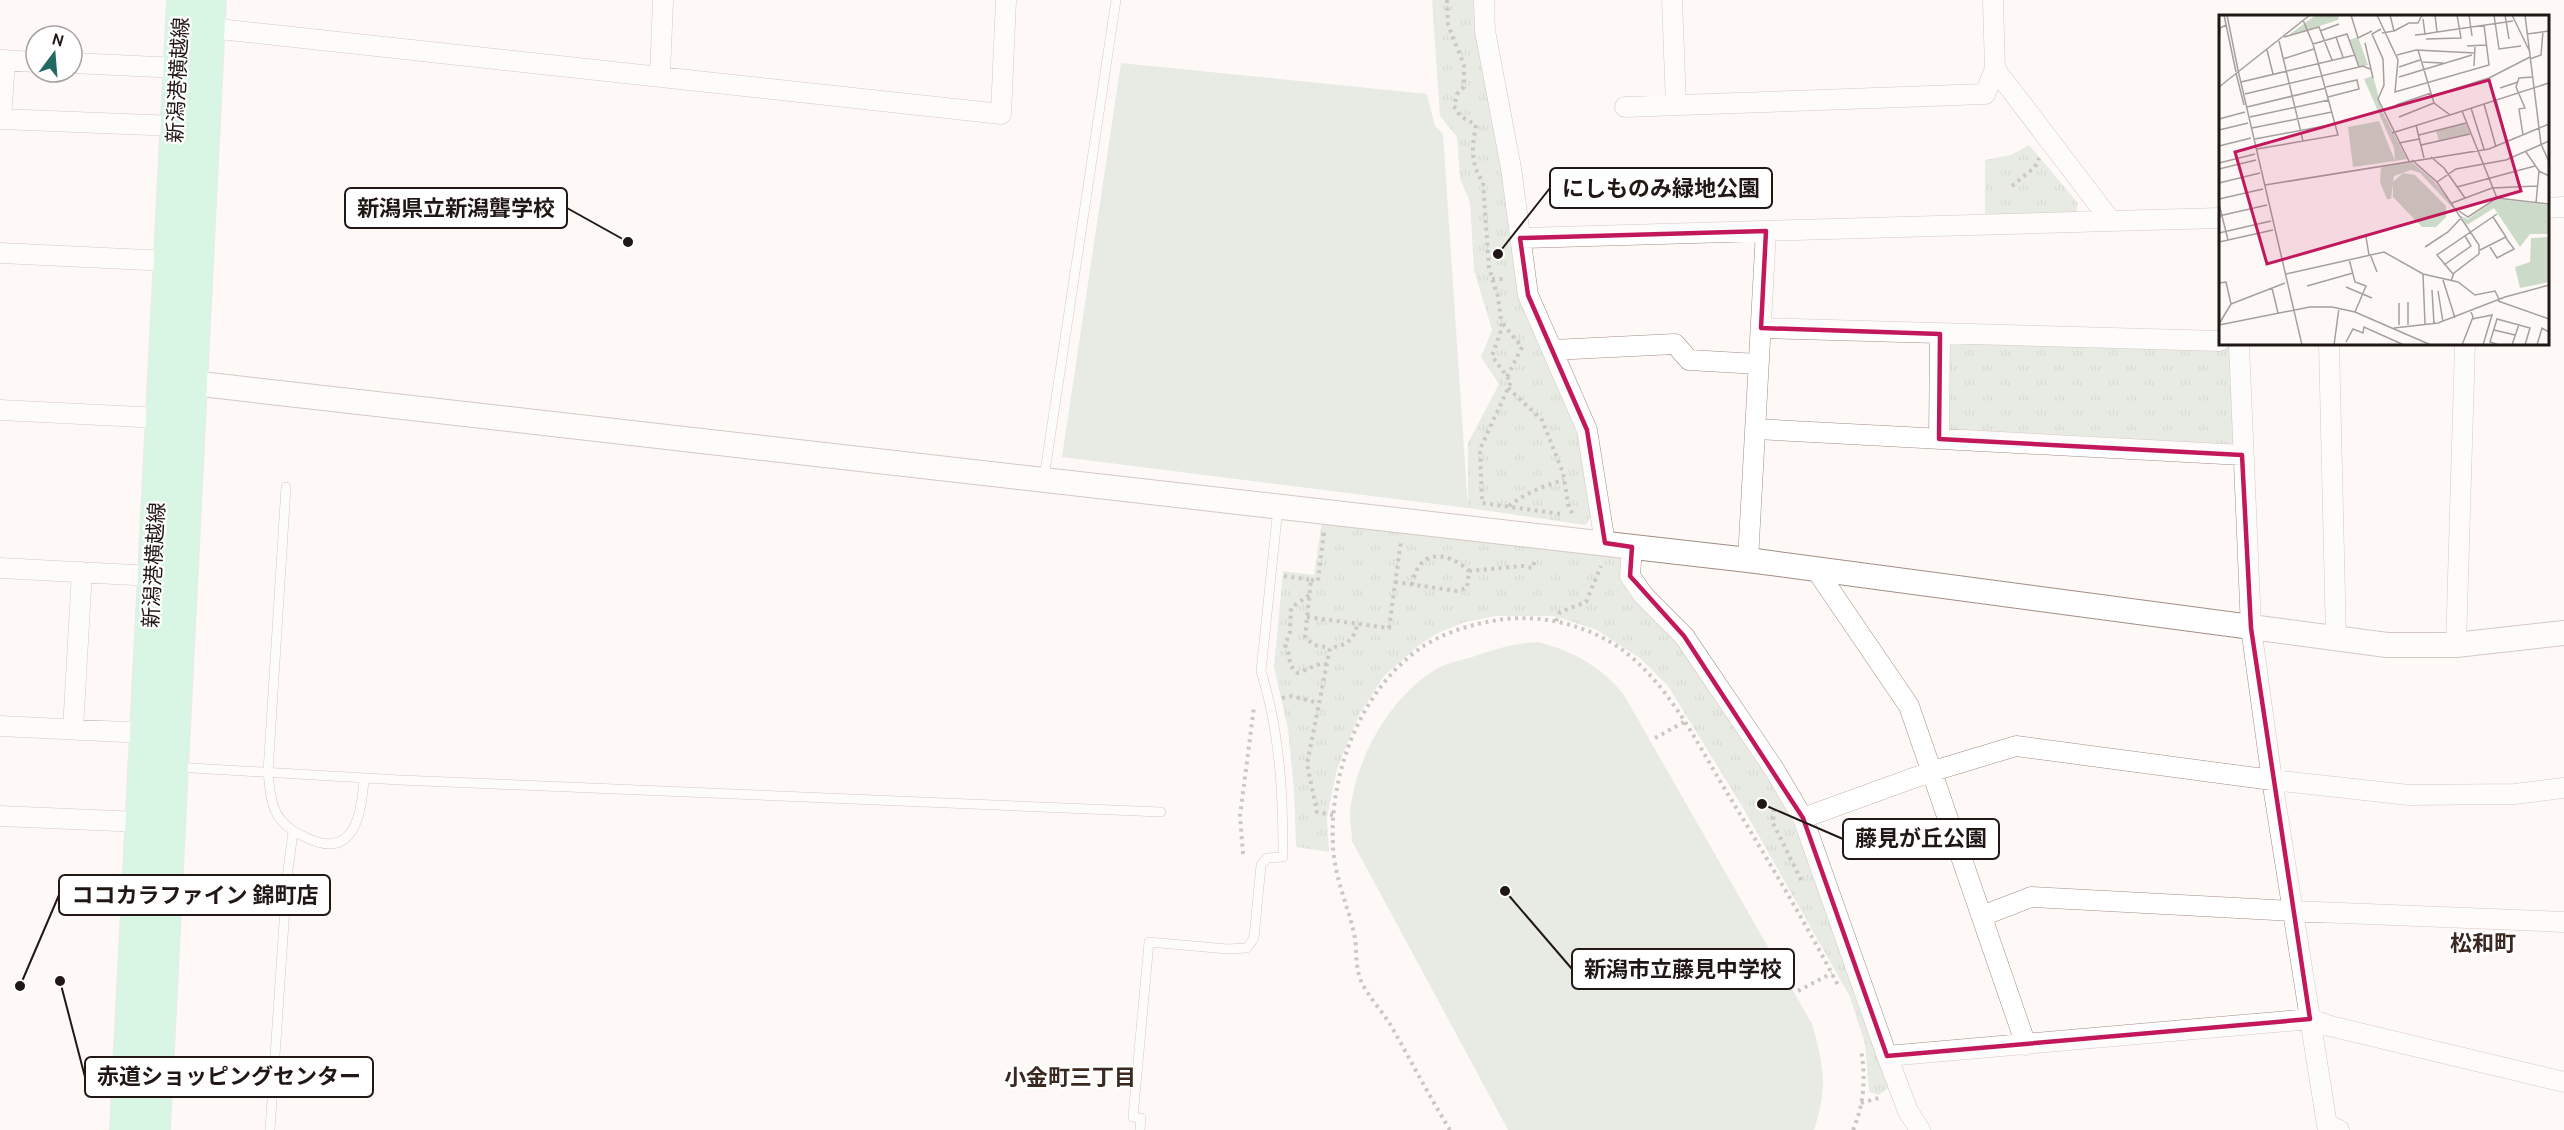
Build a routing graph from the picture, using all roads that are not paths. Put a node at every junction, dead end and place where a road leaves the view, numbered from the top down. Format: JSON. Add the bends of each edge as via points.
{"nodes":[{"id":1,"x":182,"y":0,"type":"edge"},
{"id":2,"x":663,"y":0,"type":"edge"},
{"id":3,"x":1006,"y":0,"type":"edge"},
{"id":4,"x":1116,"y":0,"type":"edge"},
{"id":5,"x":1484,"y":0,"type":"edge"},
{"id":6,"x":1672,"y":0,"type":"edge"},
{"id":7,"x":1994,"y":0,"type":"edge"},
{"id":8,"x":211,"y":14,"type":"edge"},
{"id":9,"x":3,"y":60,"type":"edge"},
{"id":10,"x":24,"y":61,"type":"edge"},
{"id":11,"x":84,"y":64,"type":"edge"},
{"id":12,"x":178,"y":68,"type":"junction"},
{"id":13,"x":1995,"y":69,"type":"junction"},
{"id":14,"x":660,"y":76,"type":"junction"},
{"id":15,"x":1676,"y":105,"type":"junction"},
{"id":16,"x":1625,"y":106,"type":"dead end"},
{"id":17,"x":0,"y":119,"type":"edge"},
{"id":18,"x":176,"y":126,"type":"junction"},
{"id":19,"x":2564,"y":207,"type":"edge"},
{"id":20,"x":2549,"y":208,"type":"edge"},
{"id":21,"x":2219,"y":218,"type":"edge"},
{"id":22,"x":2111,"y":221,"type":"junction"},
{"id":23,"x":1766,"y":231,"type":"junction"},
{"id":24,"x":1520,"y":238,"type":"junction"},
{"id":25,"x":0,"y":252,"type":"edge"},
{"id":26,"x":169,"y":261,"type":"junction"},
{"id":27,"x":1761,"y":328,"type":"junction"},
{"id":28,"x":1940,"y":334,"type":"junction"},
{"id":29,"x":2219,"y":341,"type":"edge"},
{"id":30,"x":2239,"y":345,"type":"edge"},
{"id":31,"x":2329,"y":345,"type":"edge"},
{"id":32,"x":2465,"y":345,"type":"edge"},
{"id":33,"x":1552,"y":350,"type":"junction"},
{"id":34,"x":1758,"y":364,"type":"junction"},
{"id":35,"x":192,"y":383,"type":"junction"},
{"id":36,"x":0,"y":410,"type":"edge"},
{"id":37,"x":161,"y":418,"type":"junction"},
{"id":38,"x":1756,"y":429,"type":"junction"},
{"id":39,"x":1939,"y":439,"type":"junction"},
{"id":40,"x":2242,"y":455,"type":"junction"},
{"id":41,"x":1044,"y":478,"type":"junction"},
{"id":42,"x":286,"y":487,"type":"dead end"},
{"id":43,"x":1278,"y":506,"type":"junction"},
{"id":44,"x":1632,"y":547,"type":"junction"},
{"id":45,"x":1606,"y":552,"type":"junction"},
{"id":46,"x":1748,"y":560,"type":"junction"},
{"id":47,"x":0,"y":568,"type":"edge"},
{"id":48,"x":1815,"y":568,"type":"junction"},
{"id":49,"x":82,"y":572,"type":"junction"},
{"id":50,"x":153,"y":576,"type":"junction"},
{"id":51,"x":2251,"y":628,"type":"junction"},
{"id":52,"x":2564,"y":633,"type":"edge"},
{"id":53,"x":2336,"y":638,"type":"junction"},
{"id":54,"x":2456,"y":645,"type":"junction"},
{"id":55,"x":0,"y":726,"type":"edge"},
{"id":56,"x":73,"y":729,"type":"junction"},
{"id":57,"x":145,"y":733,"type":"junction"},
{"id":58,"x":173,"y":766,"type":"junction"},
{"id":59,"x":268,"y":772,"type":"junction"},
{"id":60,"x":1930,"y":772,"type":"junction"},
{"id":61,"x":364,"y":778,"type":"junction"},
{"id":62,"x":2272,"y":780,"type":"junction"},
{"id":63,"x":2564,"y":788,"type":"edge"},
{"id":64,"x":1161,"y":812,"type":"dead end"},
{"id":65,"x":0,"y":816,"type":"edge"},
{"id":66,"x":1803,"y":818,"type":"junction"},
{"id":67,"x":141,"y":822,"type":"junction"},
{"id":68,"x":293,"y":832,"type":"junction"},
{"id":69,"x":2292,"y":911,"type":"junction"},
{"id":70,"x":1982,"y":916,"type":"junction"},
{"id":71,"x":2564,"y":922,"type":"edge"},
{"id":72,"x":2310,"y":1019,"type":"junction"},
{"id":73,"x":2025,"y":1045,"type":"junction"},
{"id":74,"x":1887,"y":1056,"type":"junction"},
{"id":75,"x":2564,"y":1082,"type":"edge"},
{"id":76,"x":2325,"y":1128,"type":"edge"},
{"id":77,"x":125,"y":1130,"type":"edge"},
{"id":78,"x":155,"y":1130,"type":"edge"},
{"id":79,"x":270,"y":1130,"type":"edge"},
{"id":80,"x":1140,"y":1130,"type":"edge"},
{"id":81,"x":1920,"y":1130,"type":"edge"}],
"edges":[{"from":1,"to":12,"type":"main road","name":"新潟港横越線"},
{"from":2,"to":14,"type":"street"},
{"from":3,"to":14,"type":"street","via":[[1002,114]]},
{"from":4,"to":41,"type":"lane"},
{"from":5,"to":24,"type":"street","via":[[1485,31]]},
{"from":6,"to":15,"type":"street"},
{"from":7,"to":13,"type":"street"},
{"from":8,"to":14,"type":"street"},
{"from":8,"to":35,"type":"main road","name":"新潟港横越線"},
{"from":9,"to":10,"type":"street"},
{"from":9,"to":17,"type":"street"},
{"from":11,"to":12,"type":"street"},
{"from":12,"to":18,"type":"main road","name":"新潟港横越線"},
{"from":13,"to":15,"type":"street","via":[[1985,94]]},
{"from":13,"to":22,"type":"street"},
{"from":15,"to":16,"type":"street"},
{"from":17,"to":18,"type":"street"},
{"from":18,"to":26,"type":"main road","name":"新潟港横越線"},
{"from":19,"to":20,"type":"street"},
{"from":21,"to":22,"type":"street"},
{"from":22,"to":23,"type":"street"},
{"from":23,"to":24,"type":"street"},
{"from":23,"to":27,"type":"street"},
{"from":24,"to":33,"type":"street","via":[[1528,296]]},
{"from":25,"to":26,"type":"street"},
{"from":26,"to":37,"type":"main road","name":"新潟港横越線"},
{"from":27,"to":28,"type":"street"},
{"from":27,"to":34,"type":"street"},
{"from":28,"to":29,"type":"street"},
{"from":28,"to":39,"type":"street"},
{"from":30,"to":40,"type":"street"},
{"from":31,"to":53,"type":"street"},
{"from":32,"to":54,"type":"street"},
{"from":33,"to":34,"type":"street","via":[[1675,344],[1689,360]]},
{"from":33,"to":45,"type":"street","via":[[1587,430]]},
{"from":34,"to":38,"type":"street"},
{"from":35,"to":41,"type":"street"},
{"from":35,"to":58,"type":"main road","name":"新潟港横越線"},
{"from":36,"to":37,"type":"street"},
{"from":37,"to":50,"type":"main road","name":"新潟港横越線"},
{"from":38,"to":39,"type":"street"},
{"from":38,"to":46,"type":"street"},
{"from":39,"to":40,"type":"street"},
{"from":40,"to":51,"type":"street"},
{"from":41,"to":43,"type":"street"},
{"from":42,"to":59,"type":"lane"},
{"from":43,"to":45,"type":"street"},
{"from":43,"to":80,"type":"lane","via":[[1261,671],[1280,762],[1282,857],[1267,858],[1261,865],[1254,938],[1247,948],[1149,942],[1133,1117],[1141,1118]]},
{"from":44,"to":45,"type":"street"},
{"from":44,"to":46,"type":"street"},
{"from":44,"to":66,"type":"street","via":[[1630,576],[1684,636]]},
{"from":46,"to":48,"type":"street"},
{"from":47,"to":49,"type":"street"},
{"from":48,"to":51,"type":"street"},
{"from":48,"to":60,"type":"street","via":[[1909,706]]},
{"from":49,"to":50,"type":"street"},
{"from":49,"to":56,"type":"street"},
{"from":50,"to":57,"type":"main road","name":"新潟港横越線"},
{"from":51,"to":53,"type":"street"},
{"from":51,"to":62,"type":"street"},
{"from":52,"to":54,"type":"street"},
{"from":53,"to":54,"type":"street","via":[[2387,645]]},
{"from":55,"to":56,"type":"street"},
{"from":56,"to":57,"type":"street"},
{"from":57,"to":67,"type":"main road","name":"新潟港横越線"},
{"from":58,"to":59,"type":"lane"},
{"from":58,"to":78,"type":"main road","name":"新潟港横越線"},
{"from":59,"to":61,"type":"lane"},
{"from":59,"to":68,"type":"lane","via":[[280,820]]},
{"from":60,"to":62,"type":"street","via":[[2016,746]]},
{"from":60,"to":66,"type":"street"},
{"from":60,"to":70,"type":"street"},
{"from":61,"to":64,"type":"lane"},
{"from":61,"to":68,"type":"lane","via":[[360,814],[347,838],[337,843],[315,842]]},
{"from":62,"to":63,"type":"street","via":[[2409,795],[2515,794]]},
{"from":62,"to":69,"type":"street"},
{"from":65,"to":67,"type":"street"},
{"from":66,"to":74,"type":"street"},
{"from":67,"to":77,"type":"main road","name":"新潟港横越線"},
{"from":68,"to":79,"type":"lane"},
{"from":69,"to":70,"type":"street","via":[[2031,897]]},
{"from":69,"to":71,"type":"street"},
{"from":69,"to":72,"type":"street"},
{"from":70,"to":73,"type":"street"},
{"from":72,"to":73,"type":"street"},
{"from":72,"to":75,"type":"street"},
{"from":72,"to":76,"type":"street"},
{"from":73,"to":74,"type":"street"},
{"from":74,"to":81,"type":"street","via":[[1908,1111]]}]}
